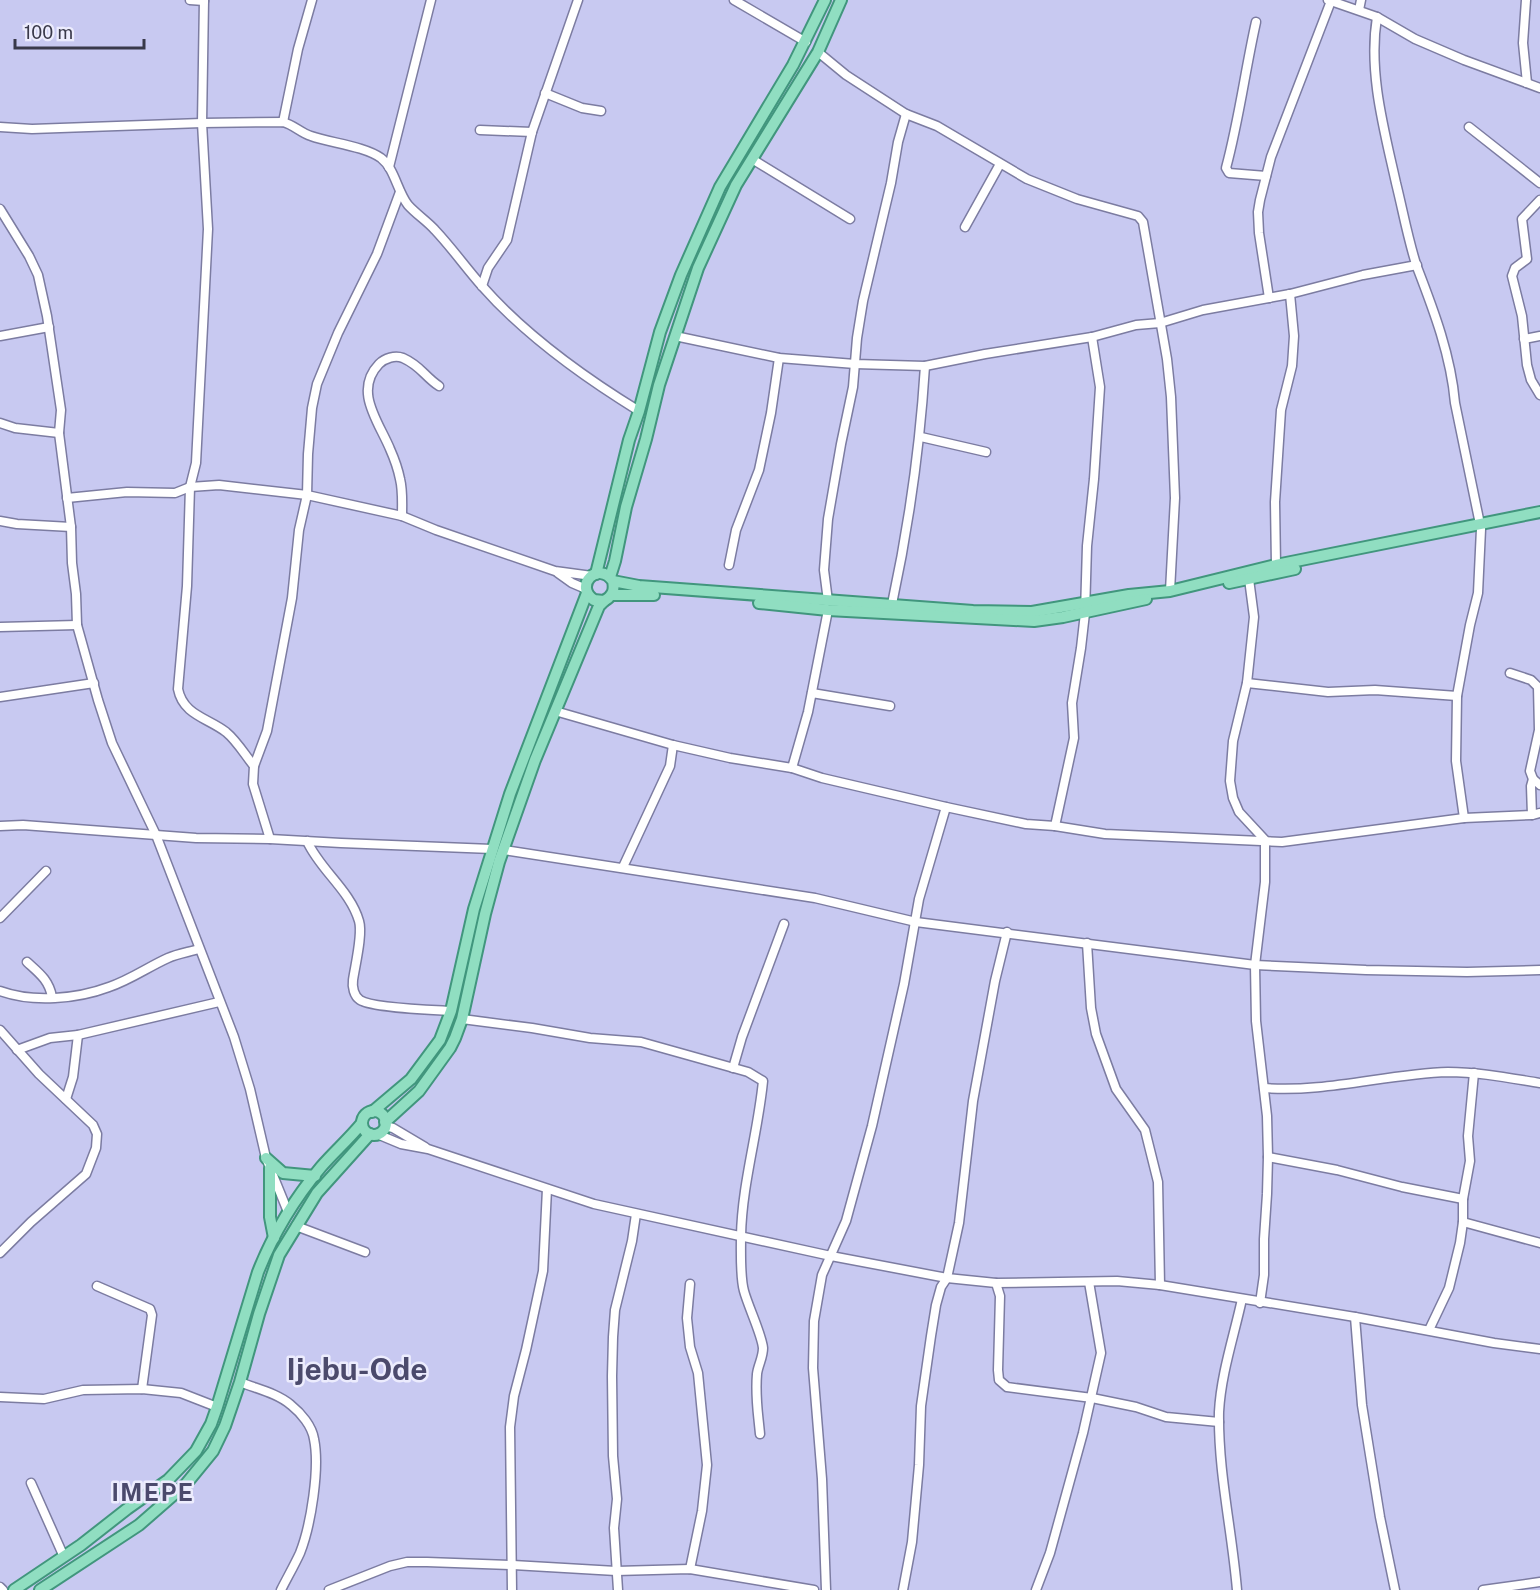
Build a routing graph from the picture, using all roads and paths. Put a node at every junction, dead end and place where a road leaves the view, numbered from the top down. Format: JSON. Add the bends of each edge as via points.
{"nodes":[{"id":1,"x":190,"y":0,"type":"edge"},
{"id":2,"x":312,"y":0,"type":"edge"},
{"id":3,"x":431,"y":0,"type":"edge"},
{"id":4,"x":578,"y":0,"type":"edge"},
{"id":5,"x":734,"y":0,"type":"edge"},
{"id":6,"x":825,"y":0,"type":"edge"},
{"id":7,"x":841,"y":0,"type":"edge"},
{"id":8,"x":1360,"y":0,"type":"edge"},
{"id":9,"x":1526,"y":0,"type":"edge"},
{"id":10,"x":204,"y":1,"type":"edge"},
{"id":11,"x":1330,"y":1,"type":"edge"},
{"id":12,"x":1359,"y":10,"type":"junction"},
{"id":13,"x":1377,"y":17,"type":"junction"},
{"id":14,"x":1256,"y":22,"type":"dead end"},
{"id":15,"x":806,"y":42,"type":"junction"},
{"id":16,"x":818,"y":52,"type":"junction"},
{"id":17,"x":1527,"y":83,"type":"junction"},
{"id":18,"x":1540,"y":88,"type":"edge"},
{"id":19,"x":544,"y":93,"type":"junction"},
{"id":20,"x":601,"y":111,"type":"dead end"},
{"id":21,"x":906,"y":114,"type":"junction"},
{"id":22,"x":283,"y":122,"type":"junction"},
{"id":23,"x":202,"y":123,"type":"junction"},
{"id":24,"x":0,"y":127,"type":"edge"},
{"id":25,"x":1469,"y":127,"type":"dead end"},
{"id":26,"x":480,"y":130,"type":"dead end"},
{"id":27,"x":532,"y":132,"type":"junction"},
{"id":28,"x":752,"y":159,"type":"junction"},
{"id":29,"x":1000,"y":164,"type":"junction"},
{"id":30,"x":389,"y":167,"type":"junction"},
{"id":31,"x":1266,"y":176,"type":"junction"},
{"id":32,"x":1540,"y":183,"type":"edge"},
{"id":33,"x":400,"y":192,"type":"junction"},
{"id":34,"x":1540,"y":200,"type":"edge"},
{"id":35,"x":0,"y":209,"type":"edge"},
{"id":36,"x":850,"y":219,"type":"dead end"},
{"id":37,"x":965,"y":227,"type":"dead end"},
{"id":38,"x":1417,"y":266,"type":"junction"},
{"id":39,"x":482,"y":286,"type":"junction"},
{"id":40,"x":1290,"y":294,"type":"junction"},
{"id":41,"x":1269,"y":298,"type":"junction"},
{"id":42,"x":1160,"y":323,"type":"junction"},
{"id":43,"x":50,"y":327,"type":"junction"},
{"id":44,"x":0,"y":336,"type":"edge"},
{"id":45,"x":675,"y":336,"type":"junction"},
{"id":46,"x":1540,"y":336,"type":"edge"},
{"id":47,"x":1092,"y":337,"type":"junction"},
{"id":48,"x":1524,"y":339,"type":"junction"},
{"id":49,"x":779,"y":358,"type":"junction"},
{"id":50,"x":855,"y":364,"type":"junction"},
{"id":51,"x":925,"y":366,"type":"junction"},
{"id":52,"x":439,"y":387,"type":"dead end"},
{"id":53,"x":1540,"y":395,"type":"edge"},
{"id":54,"x":639,"y":411,"type":"junction"},
{"id":55,"x":0,"y":423,"type":"edge"},
{"id":56,"x":59,"y":433,"type":"junction"},
{"id":57,"x":921,"y":437,"type":"junction"},
{"id":58,"x":986,"y":452,"type":"dead end"},
{"id":59,"x":190,"y":488,"type":"junction"},
{"id":60,"x":307,"y":495,"type":"junction"},
{"id":61,"x":67,"y":498,"type":"junction"},
{"id":62,"x":1540,"y":512,"type":"edge"},
{"id":63,"x":402,"y":516,"type":"junction"},
{"id":64,"x":1540,"y":518,"type":"edge"},
{"id":65,"x":0,"y":521,"type":"edge"},
{"id":66,"x":1481,"y":526,"type":"junction"},
{"id":67,"x":71,"y":527,"type":"junction"},
{"id":68,"x":1276,"y":565,"type":"junction"},
{"id":69,"x":729,"y":566,"type":"dead end"},
{"id":70,"x":555,"y":571,"type":"junction"},
{"id":71,"x":594,"y":575,"type":"junction"},
{"id":72,"x":611,"y":579,"type":"junction"},
{"id":73,"x":1250,"y":579,"type":"junction"},
{"id":74,"x":586,"y":591,"type":"junction"},
{"id":75,"x":1170,"y":591,"type":"junction"},
{"id":76,"x":608,"y":598,"type":"junction"},
{"id":77,"x":892,"y":604,"type":"junction"},
{"id":78,"x":828,"y":605,"type":"junction"},
{"id":79,"x":1085,"y":608,"type":"junction"},
{"id":80,"x":77,"y":625,"type":"junction"},
{"id":81,"x":0,"y":627,"type":"edge"},
{"id":82,"x":1510,"y":673,"type":"dead end"},
{"id":83,"x":94,"y":683,"type":"junction"},
{"id":84,"x":1247,"y":683,"type":"junction"},
{"id":85,"x":812,"y":693,"type":"junction"},
{"id":86,"x":1457,"y":696,"type":"junction"},
{"id":87,"x":0,"y":697,"type":"edge"},
{"id":88,"x":890,"y":706,"type":"dead end"},
{"id":89,"x":555,"y":711,"type":"junction"},
{"id":90,"x":673,"y":745,"type":"junction"},
{"id":91,"x":254,"y":766,"type":"junction"},
{"id":92,"x":792,"y":768,"type":"junction"},
{"id":93,"x":1537,"y":782,"type":"edge"},
{"id":94,"x":946,"y":807,"type":"junction"},
{"id":95,"x":1536,"y":814,"type":"edge"},
{"id":96,"x":1464,"y":818,"type":"junction"},
{"id":97,"x":0,"y":826,"type":"edge"},
{"id":98,"x":1055,"y":826,"type":"junction"},
{"id":99,"x":156,"y":835,"type":"junction"},
{"id":100,"x":270,"y":838,"type":"junction"},
{"id":101,"x":1265,"y":840,"type":"junction"},
{"id":102,"x":307,"y":841,"type":"junction"},
{"id":103,"x":492,"y":849,"type":"junction"},
{"id":104,"x":504,"y":850,"type":"junction"},
{"id":105,"x":623,"y":867,"type":"junction"},
{"id":106,"x":46,"y":871,"type":"dead end"},
{"id":107,"x":0,"y":918,"type":"edge"},
{"id":108,"x":916,"y":922,"type":"junction"},
{"id":109,"x":783,"y":924,"type":"dead end"},
{"id":110,"x":1007,"y":932,"type":"junction"},
{"id":111,"x":1087,"y":942,"type":"junction"},
{"id":112,"x":199,"y":949,"type":"junction"},
{"id":113,"x":27,"y":962,"type":"dead end"},
{"id":114,"x":1255,"y":965,"type":"junction"},
{"id":115,"x":1540,"y":970,"type":"edge"},
{"id":116,"x":0,"y":991,"type":"edge"},
{"id":117,"x":52,"y":997,"type":"junction"},
{"id":118,"x":219,"y":1002,"type":"junction"},
{"id":119,"x":451,"y":1011,"type":"junction"},
{"id":120,"x":462,"y":1019,"type":"junction"},
{"id":121,"x":0,"y":1030,"type":"edge"},
{"id":122,"x":78,"y":1035,"type":"junction"},
{"id":123,"x":17,"y":1050,"type":"junction"},
{"id":124,"x":733,"y":1068,"type":"junction"},
{"id":125,"x":1474,"y":1073,"type":"junction"},
{"id":126,"x":1540,"y":1083,"type":"edge"},
{"id":127,"x":1264,"y":1088,"type":"junction"},
{"id":128,"x":66,"y":1099,"type":"junction"},
{"id":129,"x":372,"y":1112,"type":"junction"},
{"id":130,"x":362,"y":1123,"type":"junction"},
{"id":131,"x":379,"y":1129,"type":"junction"},
{"id":132,"x":1268,"y":1157,"type":"junction"},
{"id":133,"x":268,"y":1163,"type":"junction"},
{"id":134,"x":315,"y":1176,"type":"junction"},
{"id":135,"x":546,"y":1189,"type":"junction"},
{"id":136,"x":1463,"y":1199,"type":"junction"},
{"id":137,"x":288,"y":1212,"type":"junction"},
{"id":138,"x":636,"y":1214,"type":"junction"},
{"id":139,"x":1463,"y":1222,"type":"junction"},
{"id":140,"x":296,"y":1226,"type":"junction"},
{"id":141,"x":741,"y":1237,"type":"junction"},
{"id":142,"x":274,"y":1238,"type":"junction"},
{"id":143,"x":1540,"y":1243,"type":"edge"},
{"id":144,"x":365,"y":1252,"type":"dead end"},
{"id":145,"x":0,"y":1253,"type":"edge"},
{"id":146,"x":831,"y":1256,"type":"junction"},
{"id":147,"x":947,"y":1278,"type":"junction"},
{"id":148,"x":1089,"y":1282,"type":"junction"},
{"id":149,"x":996,"y":1283,"type":"junction"},
{"id":150,"x":690,"y":1284,"type":"dead end"},
{"id":151,"x":1160,"y":1285,"type":"junction"},
{"id":152,"x":97,"y":1286,"type":"dead end"},
{"id":153,"x":1242,"y":1299,"type":"junction"},
{"id":154,"x":1260,"y":1303,"type":"junction"},
{"id":155,"x":1355,"y":1317,"type":"junction"},
{"id":156,"x":1429,"y":1330,"type":"junction"},
{"id":157,"x":1540,"y":1349,"type":"edge"},
{"id":158,"x":240,"y":1382,"type":"junction"},
{"id":159,"x":142,"y":1389,"type":"junction"},
{"id":160,"x":0,"y":1397,"type":"edge"},
{"id":161,"x":1092,"y":1398,"type":"junction"},
{"id":162,"x":217,"y":1407,"type":"junction"},
{"id":163,"x":1220,"y":1422,"type":"junction"},
{"id":164,"x":760,"y":1434,"type":"dead end"},
{"id":165,"x":31,"y":1483,"type":"dead end"},
{"id":166,"x":64,"y":1557,"type":"junction"},
{"id":167,"x":513,"y":1564,"type":"junction"},
{"id":168,"x":690,"y":1569,"type":"junction"},
{"id":169,"x":616,"y":1571,"type":"junction"},
{"id":170,"x":1540,"y":1582,"type":"edge"},
{"id":171,"x":0,"y":1587,"type":"edge"},
{"id":172,"x":3,"y":1590,"type":"edge"},
{"id":173,"x":14,"y":1590,"type":"edge"},
{"id":174,"x":40,"y":1590,"type":"edge"},
{"id":175,"x":281,"y":1590,"type":"edge"},
{"id":176,"x":329,"y":1590,"type":"edge"},
{"id":177,"x":512,"y":1590,"type":"edge"},
{"id":178,"x":618,"y":1590,"type":"edge"},
{"id":179,"x":814,"y":1590,"type":"edge"},
{"id":180,"x":826,"y":1590,"type":"edge"},
{"id":181,"x":903,"y":1590,"type":"edge"},
{"id":182,"x":1036,"y":1590,"type":"edge"},
{"id":183,"x":1237,"y":1590,"type":"edge"},
{"id":184,"x":1395,"y":1590,"type":"edge"},
{"id":185,"x":1483,"y":1590,"type":"edge"}],
"edges":[{"from":1,"to":10,"type":"street"},
{"from":2,"to":22,"type":"street"},
{"from":3,"to":30,"type":"street"},
{"from":4,"to":19,"type":"street"},
{"from":5,"to":15,"type":"street"},
{"from":6,"to":15,"type":"main road"},
{"from":7,"to":16,"type":"main road"},
{"from":8,"to":12,"type":"street"},
{"from":9,"to":17,"type":"street","via":[[1523,43]]},
{"from":10,"to":23,"type":"street"},
{"from":11,"to":12,"type":"street"},
{"from":11,"to":31,"type":"street"},
{"from":12,"to":13,"type":"street"},
{"from":13,"to":17,"type":"street","via":[[1415,39]]},
{"from":13,"to":38,"type":"street","via":[[1374,37],[1378,100]]},
{"from":14,"to":31,"type":"street","via":[[1226,168],[1229,173]]},
{"from":15,"to":54,"type":"main road","via":[[706,215],[660,332]]},
{"from":16,"to":21,"type":"street"},
{"from":16,"to":28,"type":"main road"},
{"from":17,"to":18,"type":"street"},
{"from":19,"to":20,"type":"street"},
{"from":19,"to":27,"type":"street"},
{"from":21,"to":29,"type":"street","via":[[937,126]]},
{"from":21,"to":50,"type":"street","via":[[863,301]]},
{"from":22,"to":23,"type":"street"},
{"from":22,"to":30,"type":"street","via":[[308,135],[373,155]]},
{"from":23,"to":24,"type":"street"},
{"from":23,"to":59,"type":"street","via":[[207,264],[196,463]]},
{"from":25,"to":32,"type":"street"},
{"from":26,"to":27,"type":"street"},
{"from":27,"to":39,"type":"street","via":[[507,240],[488,268]]},
{"from":28,"to":36,"type":"street"},
{"from":28,"to":45,"type":"main road","via":[[711,236]]},
{"from":29,"to":37,"type":"street"},
{"from":29,"to":42,"type":"street","via":[[1050,190],[1138,216],[1143,222]]},
{"from":30,"to":33,"type":"street"},
{"from":31,"to":41,"type":"street","via":[[1258,212]]},
{"from":33,"to":39,"type":"street"},
{"from":33,"to":60,"type":"street","via":[[377,254],[317,384]]},
{"from":34,"to":48,"type":"street","via":[[1522,219],[1527,259],[1513,272]]},
{"from":35,"to":43,"type":"street","via":[[38,275]]},
{"from":38,"to":40,"type":"street"},
{"from":38,"to":66,"type":"street","via":[[1454,382]]},
{"from":39,"to":54,"type":"street","via":[[543,344]]},
{"from":40,"to":41,"type":"street"},
{"from":40,"to":68,"type":"street","via":[[1294,336],[1292,366],[1281,410],[1275,502]]},
{"from":41,"to":42,"type":"street","via":[[1203,310]]},
{"from":42,"to":47,"type":"street"},
{"from":42,"to":75,"type":"street","via":[[1171,397],[1175,498]]},
{"from":43,"to":44,"type":"street"},
{"from":43,"to":56,"type":"street","via":[[61,410]]},
{"from":45,"to":49,"type":"street"},
{"from":45,"to":72,"type":"main road","via":[[626,507]]},
{"from":46,"to":48,"type":"street"},
{"from":47,"to":51,"type":"street"},
{"from":47,"to":79,"type":"street","via":[[1100,387]]},
{"from":48,"to":53,"type":"street","via":[[1529,373]]},
{"from":49,"to":50,"type":"street"},
{"from":49,"to":69,"type":"street","via":[[759,470],[736,530]]},
{"from":50,"to":51,"type":"street"},
{"from":50,"to":78,"type":"street","via":[[824,550]]},
{"from":51,"to":57,"type":"street"},
{"from":52,"to":63,"type":"street","via":[[420,367],[400,357],[384,359],[368,382],[368,399],[401,481]]},
{"from":54,"to":71,"type":"main road"},
{"from":55,"to":56,"type":"street"},
{"from":56,"to":61,"type":"street"},
{"from":57,"to":58,"type":"street"},
{"from":57,"to":77,"type":"street"},
{"from":59,"to":60,"type":"street","via":[[219,485]]},
{"from":59,"to":61,"type":"street","via":[[176,493],[127,492]]},
{"from":59,"to":91,"type":"street","via":[[180,699],[193,713],[226,732]]},
{"from":60,"to":63,"type":"street"},
{"from":60,"to":91,"type":"street","via":[[273,702]]},
{"from":61,"to":67,"type":"street"},
{"from":62,"to":66,"type":"main road"},
{"from":63,"to":70,"type":"street"},
{"from":64,"to":66,"type":"main road"},
{"from":65,"to":67,"type":"street"},
{"from":66,"to":68,"type":"main road"},
{"from":66,"to":73,"type":"main road"},
{"from":66,"to":86,"type":"street","via":[[1478,593]]},
{"from":67,"to":80,"type":"street"},
{"from":68,"to":75,"type":"main road"},
{"from":70,"to":71,"type":"street"},
{"from":70,"to":74,"type":"street"},
{"from":71,"to":72,"type":"main road","via":[[601,573]]},
{"from":71,"to":74,"type":"main road","via":[[588,579]]},
{"from":72,"to":76,"type":"main road","via":[[614,586]]},
{"from":72,"to":78,"type":"main road","via":[[651,588]]},
{"from":73,"to":79,"type":"main road"},
{"from":73,"to":84,"type":"street","via":[[1254,617]]},
{"from":74,"to":76,"type":"main road","via":[[594,600]]},
{"from":74,"to":103,"type":"main road","via":[[517,771]]},
{"from":75,"to":79,"type":"main road","via":[[1129,595]]},
{"from":76,"to":78,"type":"main road","via":[[678,596]]},
{"from":76,"to":89,"type":"main road","via":[[599,606]]},
{"from":77,"to":78,"type":"main road"},
{"from":77,"to":79,"type":"main road","via":[[1016,612]]},
{"from":78,"to":79,"type":"main road","via":[[1026,621],[1050,619]]},
{"from":78,"to":85,"type":"street"},
{"from":79,"to":98,"type":"street","via":[[1072,703],[1074,738]]},
{"from":80,"to":81,"type":"street"},
{"from":80,"to":83,"type":"street"},
{"from":82,"to":93,"type":"street","via":[[1531,680],[1538,687],[1539,730],[1530,771]]},
{"from":83,"to":87,"type":"street"},
{"from":83,"to":99,"type":"street","via":[[112,743]]},
{"from":84,"to":86,"type":"street","via":[[1328,692],[1375,690]]},
{"from":84,"to":101,"type":"street","via":[[1233,741],[1230,781],[1239,812]]},
{"from":85,"to":88,"type":"street"},
{"from":85,"to":92,"type":"street"},
{"from":86,"to":96,"type":"street","via":[[1456,761]]},
{"from":89,"to":90,"type":"street"},
{"from":89,"to":104,"type":"main road"},
{"from":90,"to":92,"type":"street"},
{"from":90,"to":105,"type":"street","via":[[670,766]]},
{"from":91,"to":100,"type":"street","via":[[253,784]]},
{"from":92,"to":94,"type":"street"},
{"from":93,"to":95,"type":"street","via":[[1531,786]]},
{"from":94,"to":98,"type":"street","via":[[1026,824]]},
{"from":94,"to":108,"type":"street"},
{"from":95,"to":96,"type":"street"},
{"from":96,"to":101,"type":"street","via":[[1282,842]]},
{"from":97,"to":99,"type":"street"},
{"from":98,"to":101,"type":"street","via":[[1105,834]]},
{"from":99,"to":100,"type":"street"},
{"from":99,"to":112,"type":"street"},
{"from":100,"to":102,"type":"street"},
{"from":101,"to":114,"type":"street","via":[[1265,882]]},
{"from":102,"to":103,"type":"street"},
{"from":102,"to":119,"type":"street","via":[[359,921],[354,995],[361,1001],[387,1006]]},
{"from":103,"to":119,"type":"main road"},
{"from":104,"to":105,"type":"street"},
{"from":104,"to":120,"type":"main road"},
{"from":105,"to":108,"type":"street","via":[[815,898]]},
{"from":106,"to":107,"type":"street"},
{"from":108,"to":110,"type":"street"},
{"from":108,"to":146,"type":"street","via":[[872,1126],[846,1221]]},
{"from":109,"to":124,"type":"street"},
{"from":110,"to":111,"type":"street"},
{"from":110,"to":147,"type":"street","via":[[973,1101],[966,1178]]},
{"from":111,"to":114,"type":"street"},
{"from":111,"to":151,"type":"street","via":[[1096,1034],[1116,1089],[1145,1130],[1158,1182]]},
{"from":112,"to":117,"type":"street","via":[[169,957],[110,987]]},
{"from":112,"to":118,"type":"street"},
{"from":113,"to":117,"type":"street","via":[[46,979]]},
{"from":114,"to":115,"type":"street","via":[[1467,972]]},
{"from":114,"to":127,"type":"street","via":[[1256,1021]]},
{"from":116,"to":117,"type":"street","via":[[14,996]]},
{"from":118,"to":122,"type":"street"},
{"from":118,"to":133,"type":"street","via":[[244,1069]]},
{"from":119,"to":129,"type":"main road","via":[[440,1040],[420,1068],[394,1096]]},
{"from":120,"to":124,"type":"street","via":[[641,1042]]},
{"from":120,"to":131,"type":"main road","via":[[450,1048],[428,1079]]},
{"from":121,"to":123,"type":"street"},
{"from":122,"to":123,"type":"street","via":[[50,1038]]},
{"from":122,"to":128,"type":"street"},
{"from":123,"to":128,"type":"street"},
{"from":124,"to":141,"type":"street","via":[[763,1081],[744,1191]]},
{"from":125,"to":126,"type":"street"},
{"from":125,"to":127,"type":"street","via":[[1401,1076],[1310,1088]]},
{"from":125,"to":136,"type":"street","via":[[1468,1136],[1470,1161]]},
{"from":127,"to":132,"type":"street"},
{"from":128,"to":145,"type":"street","via":[[97,1134],[86,1174]]},
{"from":129,"to":130,"type":"main road","via":[[365,1115]]},
{"from":129,"to":131,"type":"main road","via":[[380,1113]]},
{"from":130,"to":131,"type":"main road","via":[[364,1130]]},
{"from":130,"to":134,"type":"main road"},
{"from":131,"to":135,"type":"street","via":[[401,1144],[428,1149]]},
{"from":131,"to":140,"type":"main road","via":[[317,1193]]},
{"from":132,"to":136,"type":"street"},
{"from":132,"to":154,"type":"street"},
{"from":133,"to":134,"type":"main road","via":[[283,1173]]},
{"from":133,"to":137,"type":"street"},
{"from":133,"to":142,"type":"main road"},
{"from":134,"to":137,"type":"main road"},
{"from":135,"to":138,"type":"street"},
{"from":135,"to":167,"type":"street","via":[[543,1271],[510,1427]]},
{"from":136,"to":139,"type":"street"},
{"from":137,"to":142,"type":"main road"},
{"from":138,"to":141,"type":"street"},
{"from":138,"to":169,"type":"street","via":[[615,1310],[612,1376]]},
{"from":139,"to":143,"type":"street"},
{"from":139,"to":156,"type":"street","via":[[1449,1288]]},
{"from":140,"to":144,"type":"street"},
{"from":140,"to":158,"type":"main road","via":[[271,1275]]},
{"from":141,"to":146,"type":"street"},
{"from":141,"to":164,"type":"street","via":[[743,1289],[763,1345],[756,1386]]},
{"from":142,"to":162,"type":"main road","via":[[258,1272]]},
{"from":146,"to":147,"type":"street"},
{"from":146,"to":180,"type":"street","via":[[822,1275],[813,1321]]},
{"from":147,"to":149,"type":"street"},
{"from":147,"to":181,"type":"street","via":[[936,1305],[921,1406],[914,1524]]},
{"from":148,"to":149,"type":"street"},
{"from":148,"to":151,"type":"street"},
{"from":148,"to":161,"type":"street","via":[[1101,1353]]},
{"from":149,"to":161,"type":"street","via":[[1000,1296],[999,1380],[1007,1387]]},
{"from":150,"to":168,"type":"street","via":[[687,1318],[698,1373],[707,1465]]},
{"from":151,"to":153,"type":"street"},
{"from":152,"to":159,"type":"street","via":[[150,1309]]},
{"from":153,"to":154,"type":"street"},
{"from":153,"to":163,"type":"street","via":[[1222,1385]]},
{"from":154,"to":155,"type":"street"},
{"from":155,"to":156,"type":"street"},
{"from":155,"to":184,"type":"street","via":[[1362,1405]]},
{"from":156,"to":157,"type":"street"},
{"from":158,"to":174,"type":"main road","via":[[213,1451],[186,1484],[139,1525]]},
{"from":158,"to":175,"type":"street","via":[[282,1398],[310,1427],[314,1439],[311,1511],[300,1553]]},
{"from":159,"to":160,"type":"street","via":[[83,1390],[44,1399]]},
{"from":159,"to":162,"type":"street","via":[[181,1393]]},
{"from":161,"to":163,"type":"street","via":[[1166,1417]]},
{"from":161,"to":182,"type":"street","via":[[1050,1553]]},
{"from":162,"to":166,"type":"main road","via":[[196,1451],[178,1471]]},
{"from":163,"to":183,"type":"street","via":[[1220,1459]]},
{"from":165,"to":166,"type":"street"},
{"from":166,"to":173,"type":"main road"},
{"from":167,"to":169,"type":"street"},
{"from":167,"to":176,"type":"street","via":[[407,1562]]},
{"from":167,"to":177,"type":"street"},
{"from":168,"to":169,"type":"street"},
{"from":168,"to":179,"type":"street"},
{"from":169,"to":178,"type":"street"},
{"from":170,"to":185,"type":"street"},
{"from":171,"to":172,"type":"street"}]}
